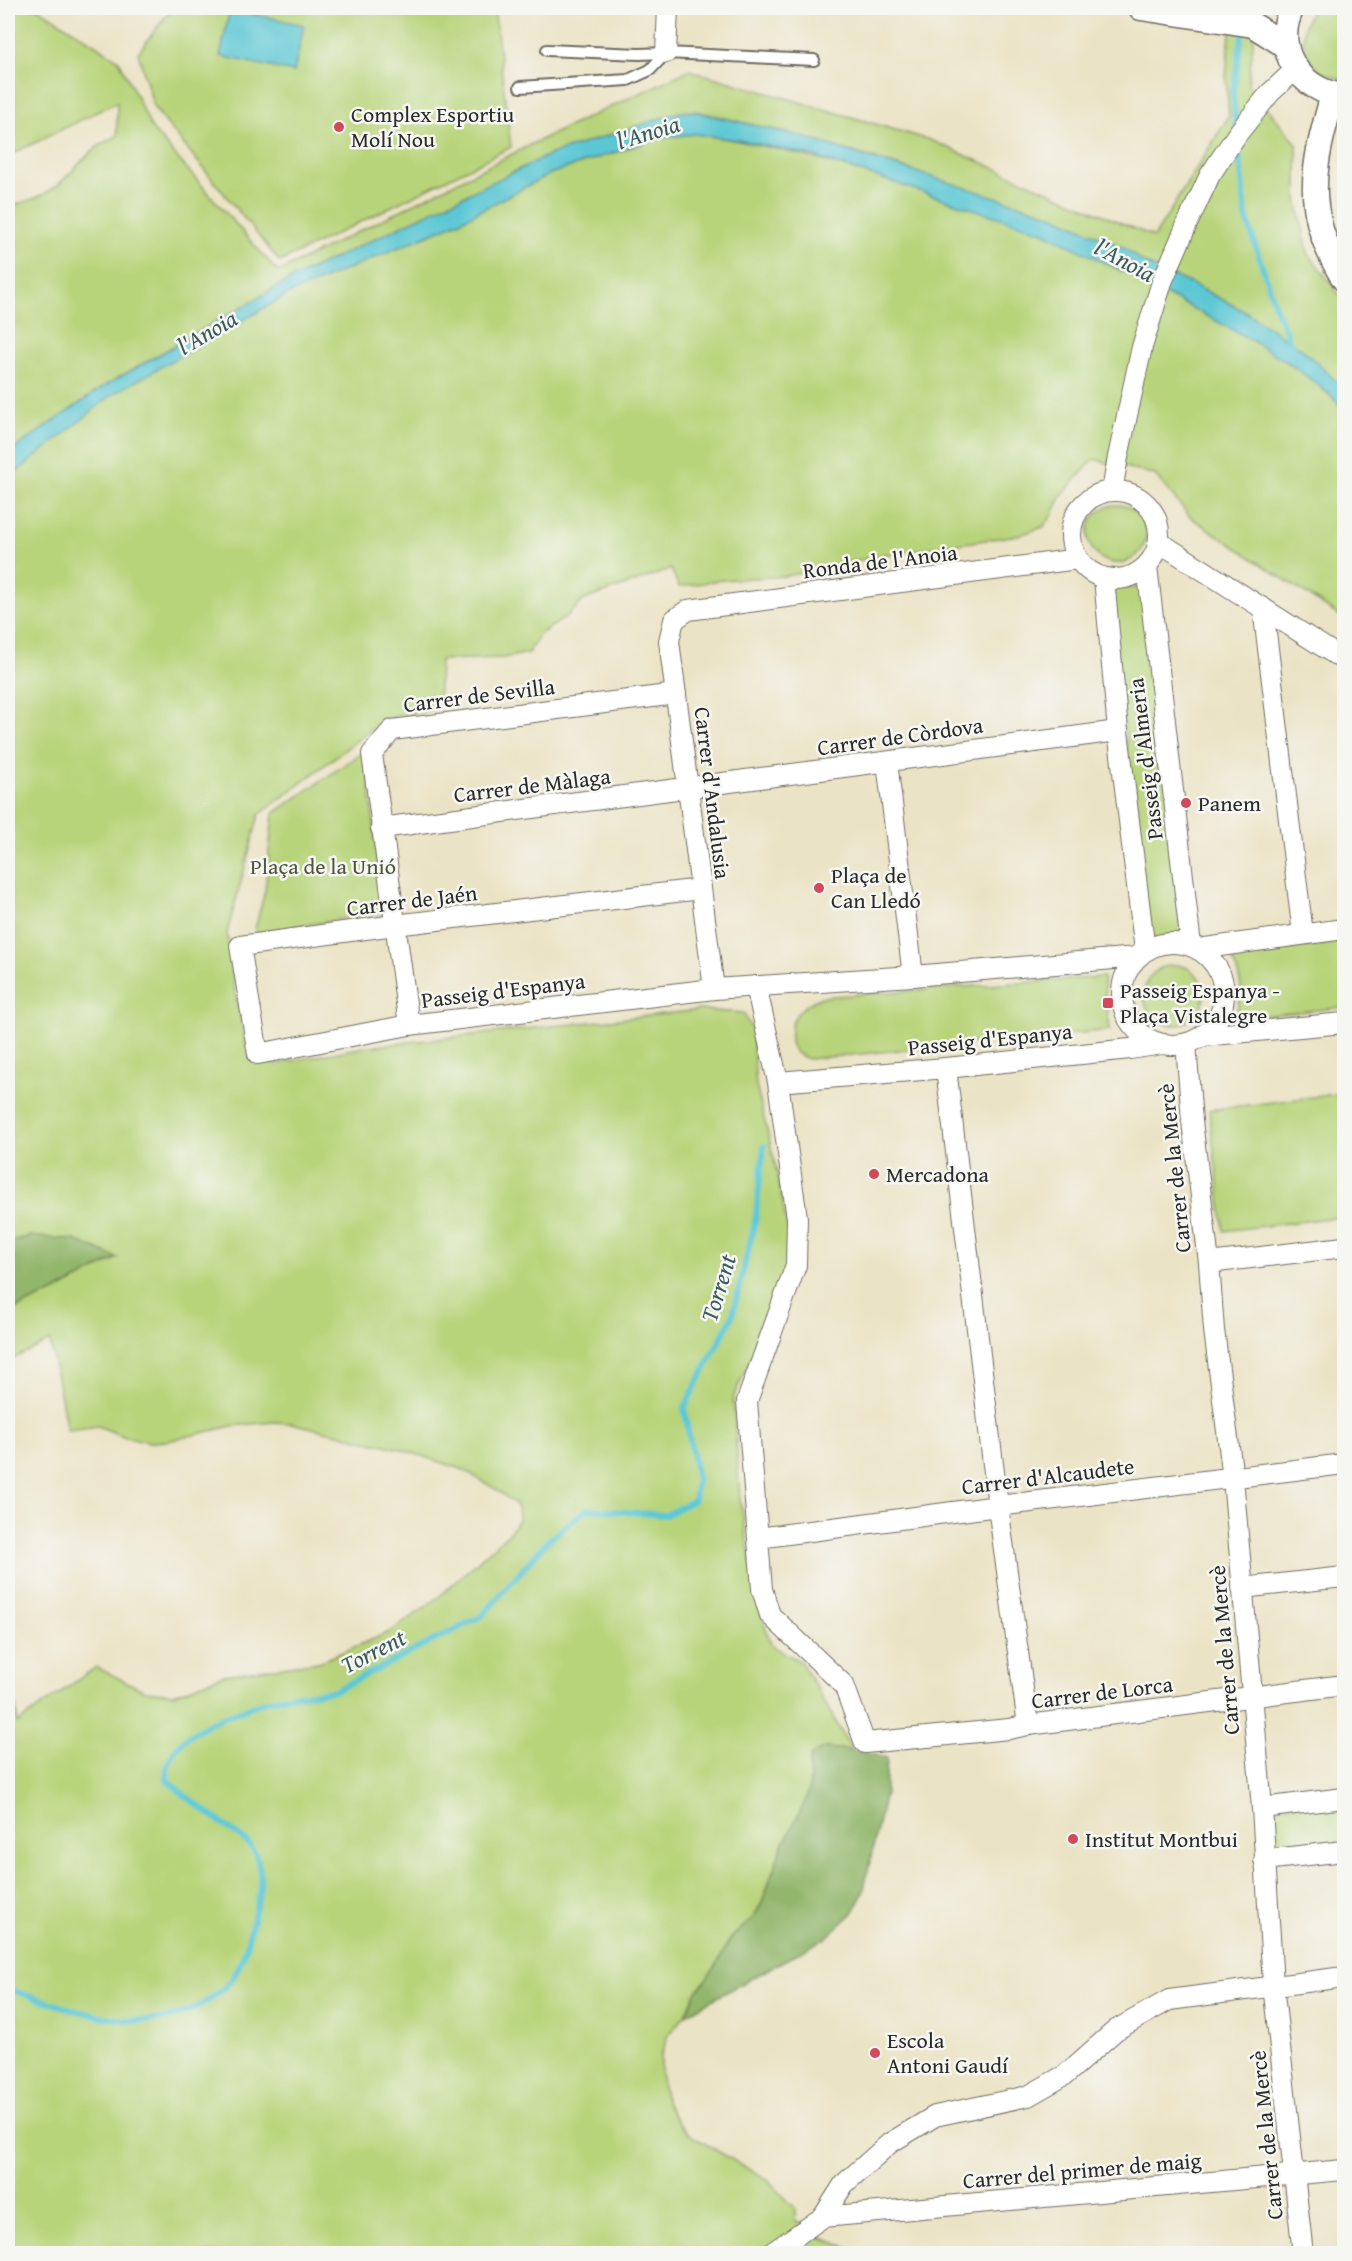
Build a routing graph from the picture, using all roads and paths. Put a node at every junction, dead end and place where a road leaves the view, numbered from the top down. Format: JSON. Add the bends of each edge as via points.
{"nodes":[{"id":1,"x":668,"y":8,"type":"edge"},
{"id":2,"x":1141,"y":8,"type":"edge"},
{"id":3,"x":1276,"y":23,"type":"edge"},
{"id":4,"x":547,"y":50,"type":"dead end"},
{"id":5,"x":666,"y":52,"type":"junction"},
{"id":6,"x":814,"y":60,"type":"dead end"},
{"id":7,"x":1296,"y":69,"type":"junction"},
{"id":8,"x":519,"y":87,"type":"dead end"},
{"id":9,"x":1339,"y":96,"type":"edge"},
{"id":10,"x":1344,"y":279,"type":"edge"},
{"id":11,"x":1112,"y":491,"type":"junction"},
{"id":12,"x":1159,"y":543,"type":"junction"},
{"id":13,"x":1078,"y":559,"type":"junction"},
{"id":14,"x":1147,"y":566,"type":"junction"},
{"id":15,"x":1104,"y":578,"type":"junction"},
{"id":16,"x":1263,"y":608,"type":"junction"},
{"id":17,"x":688,"y":610,"type":"joint"},
{"id":18,"x":1344,"y":660,"type":"edge"},
{"id":19,"x":676,"y":694,"type":"junction"},
{"id":20,"x":1118,"y":731,"type":"junction"},
{"id":21,"x":887,"y":762,"type":"junction"},
{"id":22,"x":688,"y":789,"type":"junction"},
{"id":23,"x":381,"y":828,"type":"junction"},
{"id":24,"x":700,"y":889,"type":"junction"},
{"id":25,"x":395,"y":925,"type":"junction"},
{"id":26,"x":1344,"y":929,"type":"edge"},
{"id":27,"x":1303,"y":934,"type":"junction"},
{"id":28,"x":1194,"y":947,"type":"junction"},
{"id":29,"x":1141,"y":954,"type":"junction"},
{"id":30,"x":913,"y":976,"type":"junction"},
{"id":31,"x":756,"y":986,"type":"junction"},
{"id":32,"x":714,"y":989,"type":"junction"},
{"id":33,"x":1344,"y":1023,"type":"edge"},
{"id":34,"x":409,"y":1025,"type":"junction"},
{"id":35,"x":1195,"y":1040,"type":"junction"},
{"id":36,"x":1162,"y":1044,"type":"junction"},
{"id":37,"x":258,"y":1054,"type":"joint"},
{"id":38,"x":946,"y":1068,"type":"junction"},
{"id":39,"x":778,"y":1082,"type":"junction"},
{"id":40,"x":1344,"y":1247,"type":"edge"},
{"id":41,"x":1209,"y":1263,"type":"junction"},
{"id":42,"x":1344,"y":1464,"type":"edge"},
{"id":43,"x":1233,"y":1478,"type":"junction"},
{"id":44,"x":998,"y":1506,"type":"junction"},
{"id":45,"x":758,"y":1538,"type":"junction"},
{"id":46,"x":1344,"y":1577,"type":"edge"},
{"id":47,"x":1242,"y":1588,"type":"junction"},
{"id":48,"x":1344,"y":1685,"type":"edge"},
{"id":49,"x":1253,"y":1697,"type":"junction"},
{"id":50,"x":1028,"y":1725,"type":"junction"},
{"id":51,"x":1344,"y":1798,"type":"edge"},
{"id":52,"x":1262,"y":1808,"type":"junction"},
{"id":53,"x":1344,"y":1851,"type":"edge"},
{"id":54,"x":1264,"y":1860,"type":"junction"},
{"id":55,"x":1344,"y":1977,"type":"edge"},
{"id":56,"x":1273,"y":1985,"type":"junction"},
{"id":57,"x":1344,"y":2170,"type":"edge"},
{"id":58,"x":1295,"y":2175,"type":"junction"},
{"id":59,"x":823,"y":2217,"type":"junction"},
{"id":60,"x":770,"y":2253,"type":"edge"},
{"id":61,"x":1303,"y":2253,"type":"edge"}],
"edges":[{"from":1,"to":5,"type":"street"},
{"from":2,"to":3,"type":"street","via":[[1229,22]]},
{"from":3,"to":7,"type":"street"},
{"from":4,"to":5,"type":"lane"},
{"from":5,"to":6,"type":"lane"},
{"from":5,"to":8,"type":"lane","via":[[650,70],[628,80]]},
{"from":7,"to":9,"type":"street","via":[[1319,90]]},
{"from":7,"to":11,"type":"street","via":[[1270,93],[1210,175],[1162,282],[1142,347]]},
{"from":9,"to":10,"type":"street","via":[[1325,123],[1316,169],[1315,202],[1319,229]]},
{"from":11,"to":12,"type":"street","via":[[1125,492],[1148,506],[1157,523]]},
{"from":11,"to":13,"type":"street","via":[[1090,499],[1076,516],[1072,538]]},
{"from":12,"to":14,"type":"street"},
{"from":12,"to":16,"type":"street"},
{"from":13,"to":15,"type":"street"},
{"from":13,"to":17,"type":"street","name":"Ronda de l'Anoia"},
{"from":14,"to":15,"type":"street","via":[[1127,578]]},
{"from":14,"to":28,"type":"street","name":"Passeig d'Almeria"},
{"from":15,"to":20,"type":"street","name":"Passeig d'Almeria"},
{"from":16,"to":18,"type":"street"},
{"from":16,"to":27,"type":"street"},
{"from":17,"to":19,"type":"street","name":"Carrer d'Andalusia","via":[[674,620],[669,641]]},
{"from":19,"to":22,"type":"street","name":"Carrer d'Andalusia"},
{"from":19,"to":23,"type":"street","name":"Carrer de Sevilla","via":[[392,730],[372,754]]},
{"from":20,"to":21,"type":"street","name":"Carrer de Còrdova"},
{"from":20,"to":29,"type":"street","name":"Passeig d'Almeria"},
{"from":21,"to":22,"type":"street","name":"Carrer de Còrdova"},
{"from":21,"to":30,"type":"street"},
{"from":22,"to":23,"type":"street","name":"Carrer de Màlaga"},
{"from":22,"to":24,"type":"street","name":"Carrer d'Andalusia"},
{"from":23,"to":25,"type":"street","name":"Carrer de Sevilla"},
{"from":24,"to":25,"type":"street","name":"Carrer de Jaén"},
{"from":24,"to":32,"type":"street","name":"Carrer d'Andalusia"},
{"from":25,"to":34,"type":"street","name":"Carrer de Sevilla"},
{"from":25,"to":37,"type":"street","name":"Carrer de Jaén","via":[[240,946]]},
{"from":26,"to":27,"type":"street","name":"Passeig d'Espanya"},
{"from":27,"to":28,"type":"street","name":"Passeig d'Espanya"},
{"from":28,"to":29,"type":"street","name":"Passeig d'Espanya","via":[[1167,944]]},
{"from":28,"to":35,"type":"street","via":[[1211,959],[1225,990],[1216,1023]]},
{"from":29,"to":30,"type":"street","name":"Passeig d'Espanya"},
{"from":29,"to":36,"type":"street","via":[[1128,970],[1122,1000],[1135,1028]]},
{"from":30,"to":31,"type":"street","name":"Passeig d'Espanya"},
{"from":31,"to":32,"type":"street","name":"Passeig d'Espanya"},
{"from":31,"to":39,"type":"street"},
{"from":32,"to":34,"type":"street","name":"Passeig d'Espanya"},
{"from":33,"to":35,"type":"street","name":"Passeig d'Espanya"},
{"from":34,"to":37,"type":"street","name":"Passeig d'Espanya"},
{"from":35,"to":36,"type":"street","name":"Passeig d'Espanya"},
{"from":35,"to":41,"type":"street","name":"Carrer de la Mercè","via":[[1192,1121]]},
{"from":36,"to":38,"type":"street","name":"Passeig d'Espanya"},
{"from":38,"to":39,"type":"street","name":"Passeig d'Espanya"},
{"from":38,"to":44,"type":"street"},
{"from":39,"to":45,"type":"street","via":[[797,1218],[796,1265],[747,1401]]},
{"from":40,"to":41,"type":"street"},
{"from":41,"to":43,"type":"street","name":"Carrer de la Mercè"},
{"from":42,"to":43,"type":"street","name":"Carrer d'Alcaudete"},
{"from":43,"to":44,"type":"street","name":"Carrer d'Alcaudete"},
{"from":43,"to":47,"type":"street","name":"Carrer de la Mercè"},
{"from":44,"to":45,"type":"street","name":"Carrer d'Alcaudete"},
{"from":44,"to":50,"type":"street"},
{"from":45,"to":50,"type":"street","name":"Carrer de Lorca","via":[[762,1588],[770,1615],[844,1685],[865,1743]]},
{"from":46,"to":47,"type":"street"},
{"from":47,"to":49,"type":"street","name":"Carrer de la Mercè"},
{"from":48,"to":49,"type":"street","name":"Carrer de Lorca"},
{"from":49,"to":50,"type":"street","name":"Carrer de Lorca"},
{"from":49,"to":52,"type":"street","name":"Carrer de la Mercè"},
{"from":51,"to":52,"type":"street"},
{"from":52,"to":54,"type":"street","name":"Carrer de la Mercè"},
{"from":53,"to":54,"type":"street"},
{"from":54,"to":56,"type":"street","name":"Carrer de la Mercè"},
{"from":55,"to":56,"type":"street"},
{"from":56,"to":58,"type":"street","name":"Carrer de la Mercè"},
{"from":56,"to":59,"type":"street","via":[[1169,2000],[1116,2030],[1065,2075],[1028,2096],[935,2116],[890,2143],[844,2184]]},
{"from":57,"to":58,"type":"street","name":"Carrer del primer de maig"},
{"from":58,"to":59,"type":"street","name":"Carrer del primer de maig"},
{"from":58,"to":61,"type":"street","name":"Carrer de la Mercè"},
{"from":59,"to":60,"type":"street"}]}
